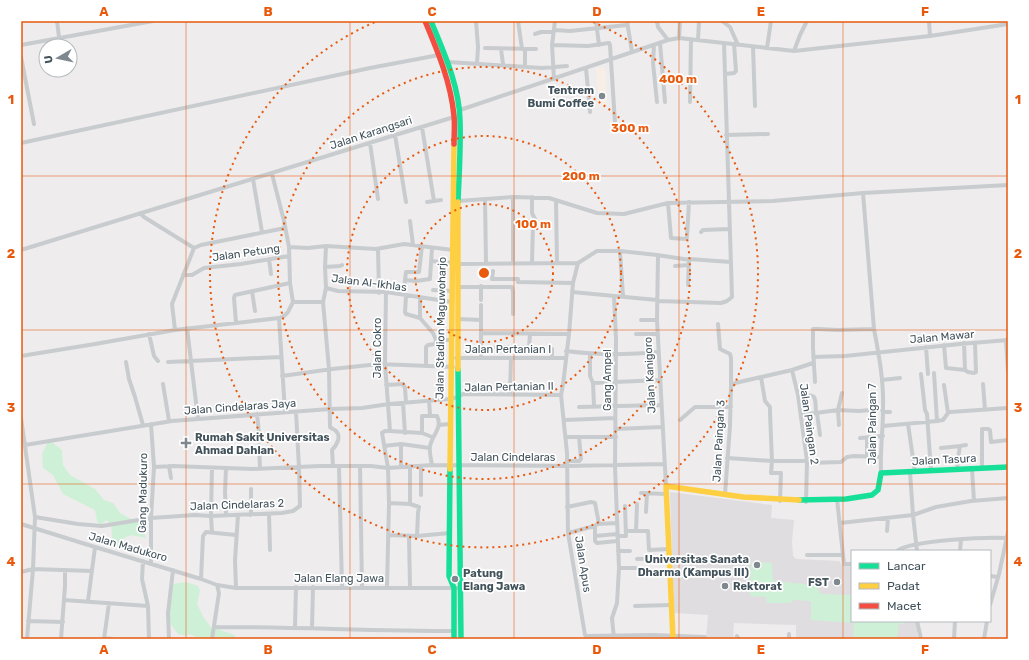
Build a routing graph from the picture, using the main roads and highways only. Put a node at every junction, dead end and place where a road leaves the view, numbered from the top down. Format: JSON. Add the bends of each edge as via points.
{"nodes":[{"id":1,"x":425,"y":21,"type":"edge"},
{"id":2,"x":431,"y":21,"type":"edge"},
{"id":3,"x":453,"y":90,"type":"junction"},
{"id":4,"x":457,"y":137,"type":"junction"},
{"id":5,"x":455,"y":251,"type":"junction"},
{"id":6,"x":455,"y":263,"type":"junction"},
{"id":7,"x":1008,"y":467,"type":"edge"},
{"id":8,"x":806,"y":502,"type":"joint"},
{"id":9,"x":449,"y":572,"type":"junction"},
{"id":10,"x":461,"y":572,"type":"junction"},
{"id":11,"x":672,"y":638,"type":"edge"},
{"id":12,"x":454,"y":639,"type":"edge"},
{"id":13,"x":461,"y":639,"type":"edge"}],
"edges":[{"from":1,"to":3,"type":"main road","name":"Jalan Stadion Maguwoharjo"},
{"from":2,"to":3,"type":"main road","name":"Jalan Stadion Maguwoharjo","via":[[448,62]]},
{"from":3,"to":4,"type":"main road","name":"Jalan Stadion Maguwoharjo"},
{"from":3,"to":4,"type":"main road","name":"Jalan Stadion Maguwoharjo","via":[[460,110]]},
{"from":4,"to":5,"type":"main road","name":"Jalan Stadion Maguwoharjo"},
{"from":4,"to":5,"type":"main road","name":"Jalan Stadion Maguwoharjo","via":[[458,201]]},
{"from":5,"to":6,"type":"main road","name":"Jalan Stadion Maguwoharjo"},
{"from":6,"to":9,"type":"main road","name":"Jalan Stadion Maguwoharjo","via":[[451,340]]},
{"from":6,"to":10,"type":"main road","name":"Jalan Stadion Maguwoharjo","via":[[458,287]]},
{"from":7,"to":8,"type":"main road","name":"Jalan Tasura","via":[[881,474],[878,490],[872,495]]},
{"from":8,"to":11,"type":"main road","name":"Jalan Kanigoro","via":[[756,499],[666,486]]},
{"from":9,"to":10,"type":"main road"},
{"from":9,"to":12,"type":"main road","name":"Jalan Stadion Maguwoharjo","via":[[454,588]]},
{"from":10,"to":13,"type":"main road","name":"Jalan Stadion Maguwoharjo"}]}
